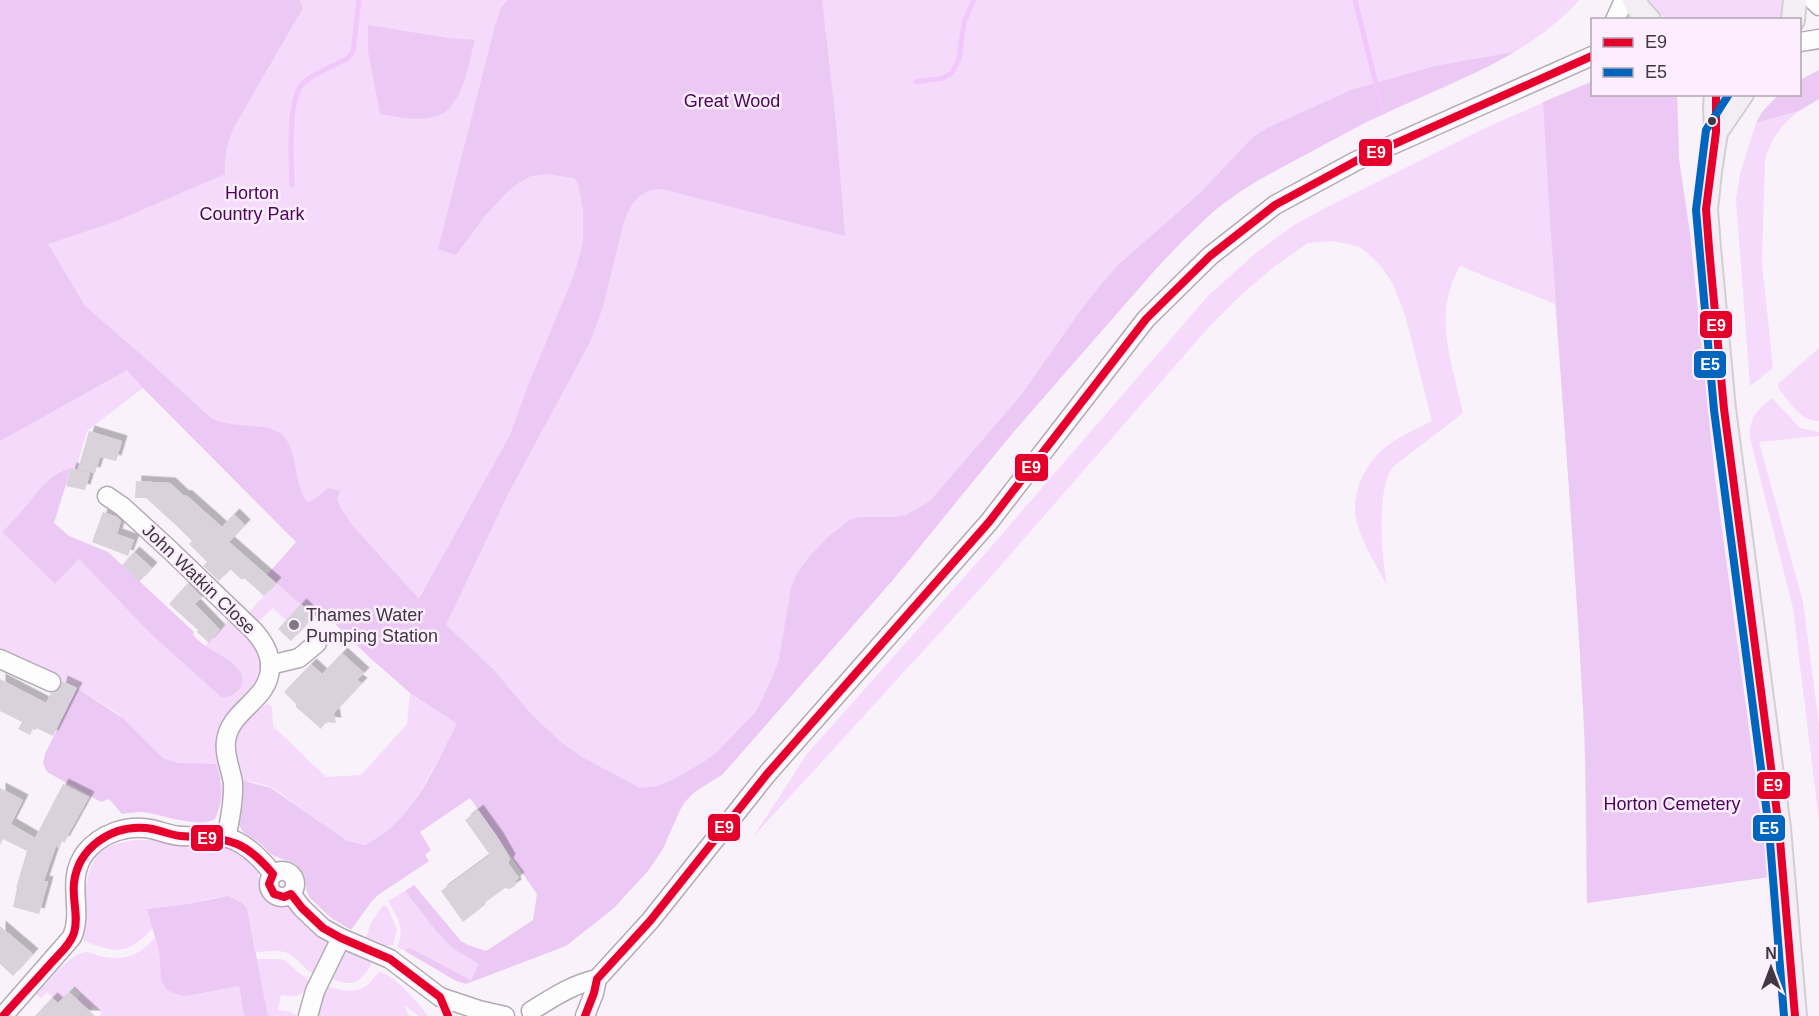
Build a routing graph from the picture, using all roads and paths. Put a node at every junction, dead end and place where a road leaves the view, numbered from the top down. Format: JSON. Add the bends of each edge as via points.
{"nodes":[{"id":1,"x":1624,"y":0,"type":"edge"},
{"id":2,"x":1634,"y":0,"type":"edge"},
{"id":3,"x":1795,"y":0,"type":"edge"},
{"id":4,"x":1813,"y":0,"type":"edge"},
{"id":5,"x":1819,"y":6,"type":"edge"},
{"id":6,"x":1616,"y":18,"type":"edge"},
{"id":7,"x":1647,"y":18,"type":"edge"},
{"id":8,"x":1793,"y":18,"type":"edge"},
{"id":9,"x":1819,"y":39,"type":"edge"},
{"id":10,"x":1801,"y":42,"type":"edge"},
{"id":11,"x":1591,"y":56,"type":"edge"},
{"id":12,"x":1716,"y":96,"type":"edge"},
{"id":13,"x":1741,"y":96,"type":"edge"},
{"id":14,"x":1716,"y":132,"type":"junction"},
{"id":15,"x":107,"y":496,"type":"dead end"},
{"id":16,"x":317,"y":643,"type":"dead end"},
{"id":17,"x":0,"y":659,"type":"edge"},
{"id":18,"x":270,"y":664,"type":"junction"},
{"id":19,"x":51,"y":682,"type":"dead end"},
{"id":20,"x":226,"y":838,"type":"junction"},
{"id":21,"x":341,"y":938,"type":"junction"},
{"id":22,"x":597,"y":979,"type":"junction"},
{"id":23,"x":440,"y":997,"type":"junction"},
{"id":24,"x":531,"y":1011,"type":"junction"},
{"id":25,"x":3,"y":1016,"type":"edge"},
{"id":26,"x":308,"y":1016,"type":"edge"},
{"id":27,"x":448,"y":1016,"type":"edge"},
{"id":28,"x":508,"y":1016,"type":"edge"},
{"id":29,"x":552,"y":1016,"type":"edge"},
{"id":30,"x":585,"y":1016,"type":"edge"},
{"id":31,"x":1795,"y":1016,"type":"edge"}],
"edges":[{"from":1,"to":6,"type":"street"},
{"from":2,"to":7,"type":"main road"},
{"from":3,"to":8,"type":"main road"},
{"from":4,"to":5,"type":"street"},
{"from":9,"to":10,"type":"street"},
{"from":11,"to":22,"type":"street","via":[[1356,161],[1275,205],[1210,256],[1146,319],[989,522],[767,774],[650,921]]},
{"from":12,"to":14,"type":"main road"},
{"from":13,"to":14,"type":"main road"},
{"from":14,"to":31,"type":"main road","via":[[1706,209],[1709,248],[1724,409],[1779,828]]},
{"from":15,"to":18,"type":"street","name":"John Watkin Close","via":[[171,550],[254,631]]},
{"from":16,"to":18,"type":"street","via":[[299,658]]},
{"from":17,"to":19,"type":"street"},
{"from":18,"to":20,"type":"street","via":[[266,686],[238,715],[228,732],[226,748],[233,794]]},
{"from":20,"to":21,"type":"street","via":[[247,847],[273,874],[269,883],[273,893],[281,897],[291,894],[318,923]]},
{"from":20,"to":25,"type":"street","via":[[177,836],[133,828],[113,833],[93,845],[75,875],[76,917],[72,937]]},
{"from":21,"to":23,"type":"street","via":[[390,959]]},
{"from":21,"to":26,"type":"street","via":[[315,991]]},
{"from":22,"to":24,"type":"street","via":[[583,981]]},
{"from":22,"to":30,"type":"street"},
{"from":23,"to":27,"type":"street"},
{"from":23,"to":28,"type":"street"},
{"from":24,"to":28,"type":"street"},
{"from":24,"to":29,"type":"street"}]}
